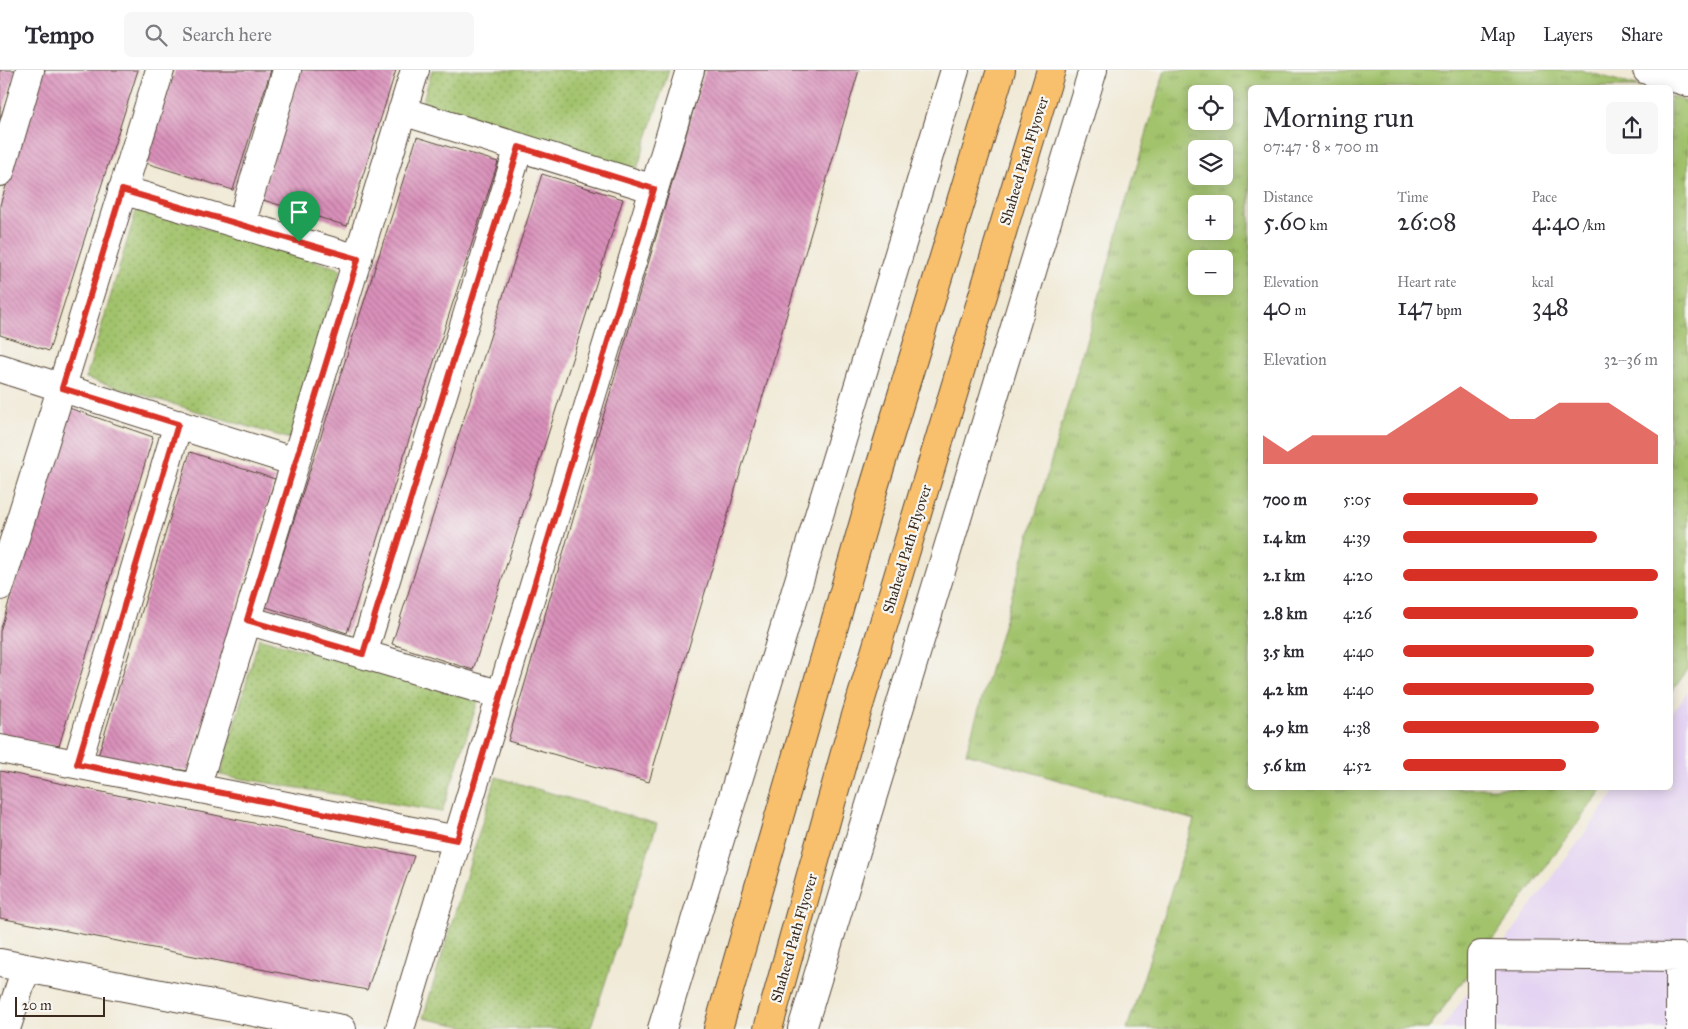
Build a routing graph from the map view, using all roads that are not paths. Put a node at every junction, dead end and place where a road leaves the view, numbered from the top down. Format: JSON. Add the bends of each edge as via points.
{"nodes":[{"id":1,"x":30,"y":70,"type":"edge"},
{"id":2,"x":160,"y":70,"type":"edge"},
{"id":3,"x":287,"y":70,"type":"edge"},
{"id":4,"x":415,"y":70,"type":"edge"},
{"id":5,"x":690,"y":70,"type":"edge"},
{"id":6,"x":955,"y":70,"type":"edge"},
{"id":7,"x":1001,"y":70,"type":"edge"},
{"id":8,"x":1051,"y":70,"type":"edge"},
{"id":9,"x":1093,"y":70,"type":"edge"},
{"id":10,"x":1646,"y":70,"type":"edge"},
{"id":11,"x":1688,"y":82,"type":"edge"},
{"id":12,"x":402,"y":111,"type":"junction"},
{"id":13,"x":519,"y":147,"type":"junction"},
{"id":14,"x":0,"y":172,"type":"edge"},
{"id":15,"x":654,"y":189,"type":"junction"},
{"id":16,"x":122,"y":190,"type":"junction"},
{"id":17,"x":241,"y":225,"type":"junction"},
{"id":18,"x":358,"y":259,"type":"junction"},
{"id":19,"x":0,"y":368,"type":"edge"},
{"id":20,"x":62,"y":388,"type":"junction"},
{"id":21,"x":178,"y":424,"type":"junction"},
{"id":22,"x":295,"y":462,"type":"junction"},
{"id":23,"x":0,"y":586,"type":"edge"},
{"id":24,"x":247,"y":620,"type":"junction"},
{"id":25,"x":363,"y":654,"type":"junction"},
{"id":26,"x":501,"y":694,"type":"junction"},
{"id":27,"x":0,"y":749,"type":"edge"},
{"id":28,"x":77,"y":764,"type":"junction"},
{"id":29,"x":196,"y":788,"type":"junction"},
{"id":30,"x":457,"y":840,"type":"junction"},
{"id":31,"x":13,"y":965,"type":"edge"},
{"id":32,"x":10,"y":1027,"type":"edge"},
{"id":33,"x":342,"y":1029,"type":"edge"},
{"id":34,"x":400,"y":1029,"type":"edge"},
{"id":35,"x":662,"y":1029,"type":"edge"},
{"id":36,"x":718,"y":1029,"type":"edge"},
{"id":37,"x":768,"y":1029,"type":"edge"},
{"id":38,"x":802,"y":1029,"type":"edge"},
{"id":39,"x":1481,"y":1029,"type":"edge"},
{"id":40,"x":1680,"y":1029,"type":"edge"}],
"edges":[{"from":1,"to":14,"type":"street"},
{"from":2,"to":16,"type":"street"},
{"from":3,"to":17,"type":"street"},
{"from":4,"to":12,"type":"street"},
{"from":5,"to":15,"type":"street"},
{"from":6,"to":35,"type":"street"},
{"from":7,"to":36,"type":"highway","via":[[874,487]]},
{"from":8,"to":37,"type":"highway","name":"Shaheed Path Flyover","via":[[851,733]]},
{"from":9,"to":38,"type":"street"},
{"from":10,"to":11,"type":"street"},
{"from":12,"to":13,"type":"street"},
{"from":12,"to":18,"type":"street"},
{"from":13,"to":15,"type":"street"},
{"from":13,"to":25,"type":"street"},
{"from":15,"to":26,"type":"street"},
{"from":16,"to":17,"type":"street"},
{"from":16,"to":20,"type":"street"},
{"from":17,"to":18,"type":"street"},
{"from":18,"to":22,"type":"street"},
{"from":19,"to":20,"type":"street"},
{"from":20,"to":21,"type":"street"},
{"from":20,"to":23,"type":"street"},
{"from":21,"to":22,"type":"street"},
{"from":21,"to":28,"type":"street"},
{"from":22,"to":24,"type":"street"},
{"from":24,"to":25,"type":"street"},
{"from":24,"to":29,"type":"street"},
{"from":25,"to":26,"type":"street"},
{"from":26,"to":30,"type":"street"},
{"from":27,"to":28,"type":"street"},
{"from":28,"to":29,"type":"street"},
{"from":29,"to":30,"type":"street"},
{"from":30,"to":34,"type":"street"},
{"from":31,"to":32,"type":"street"},
{"from":31,"to":33,"type":"street"},
{"from":39,"to":40,"type":"street","via":[[1481,955],[1680,957]]}]}
